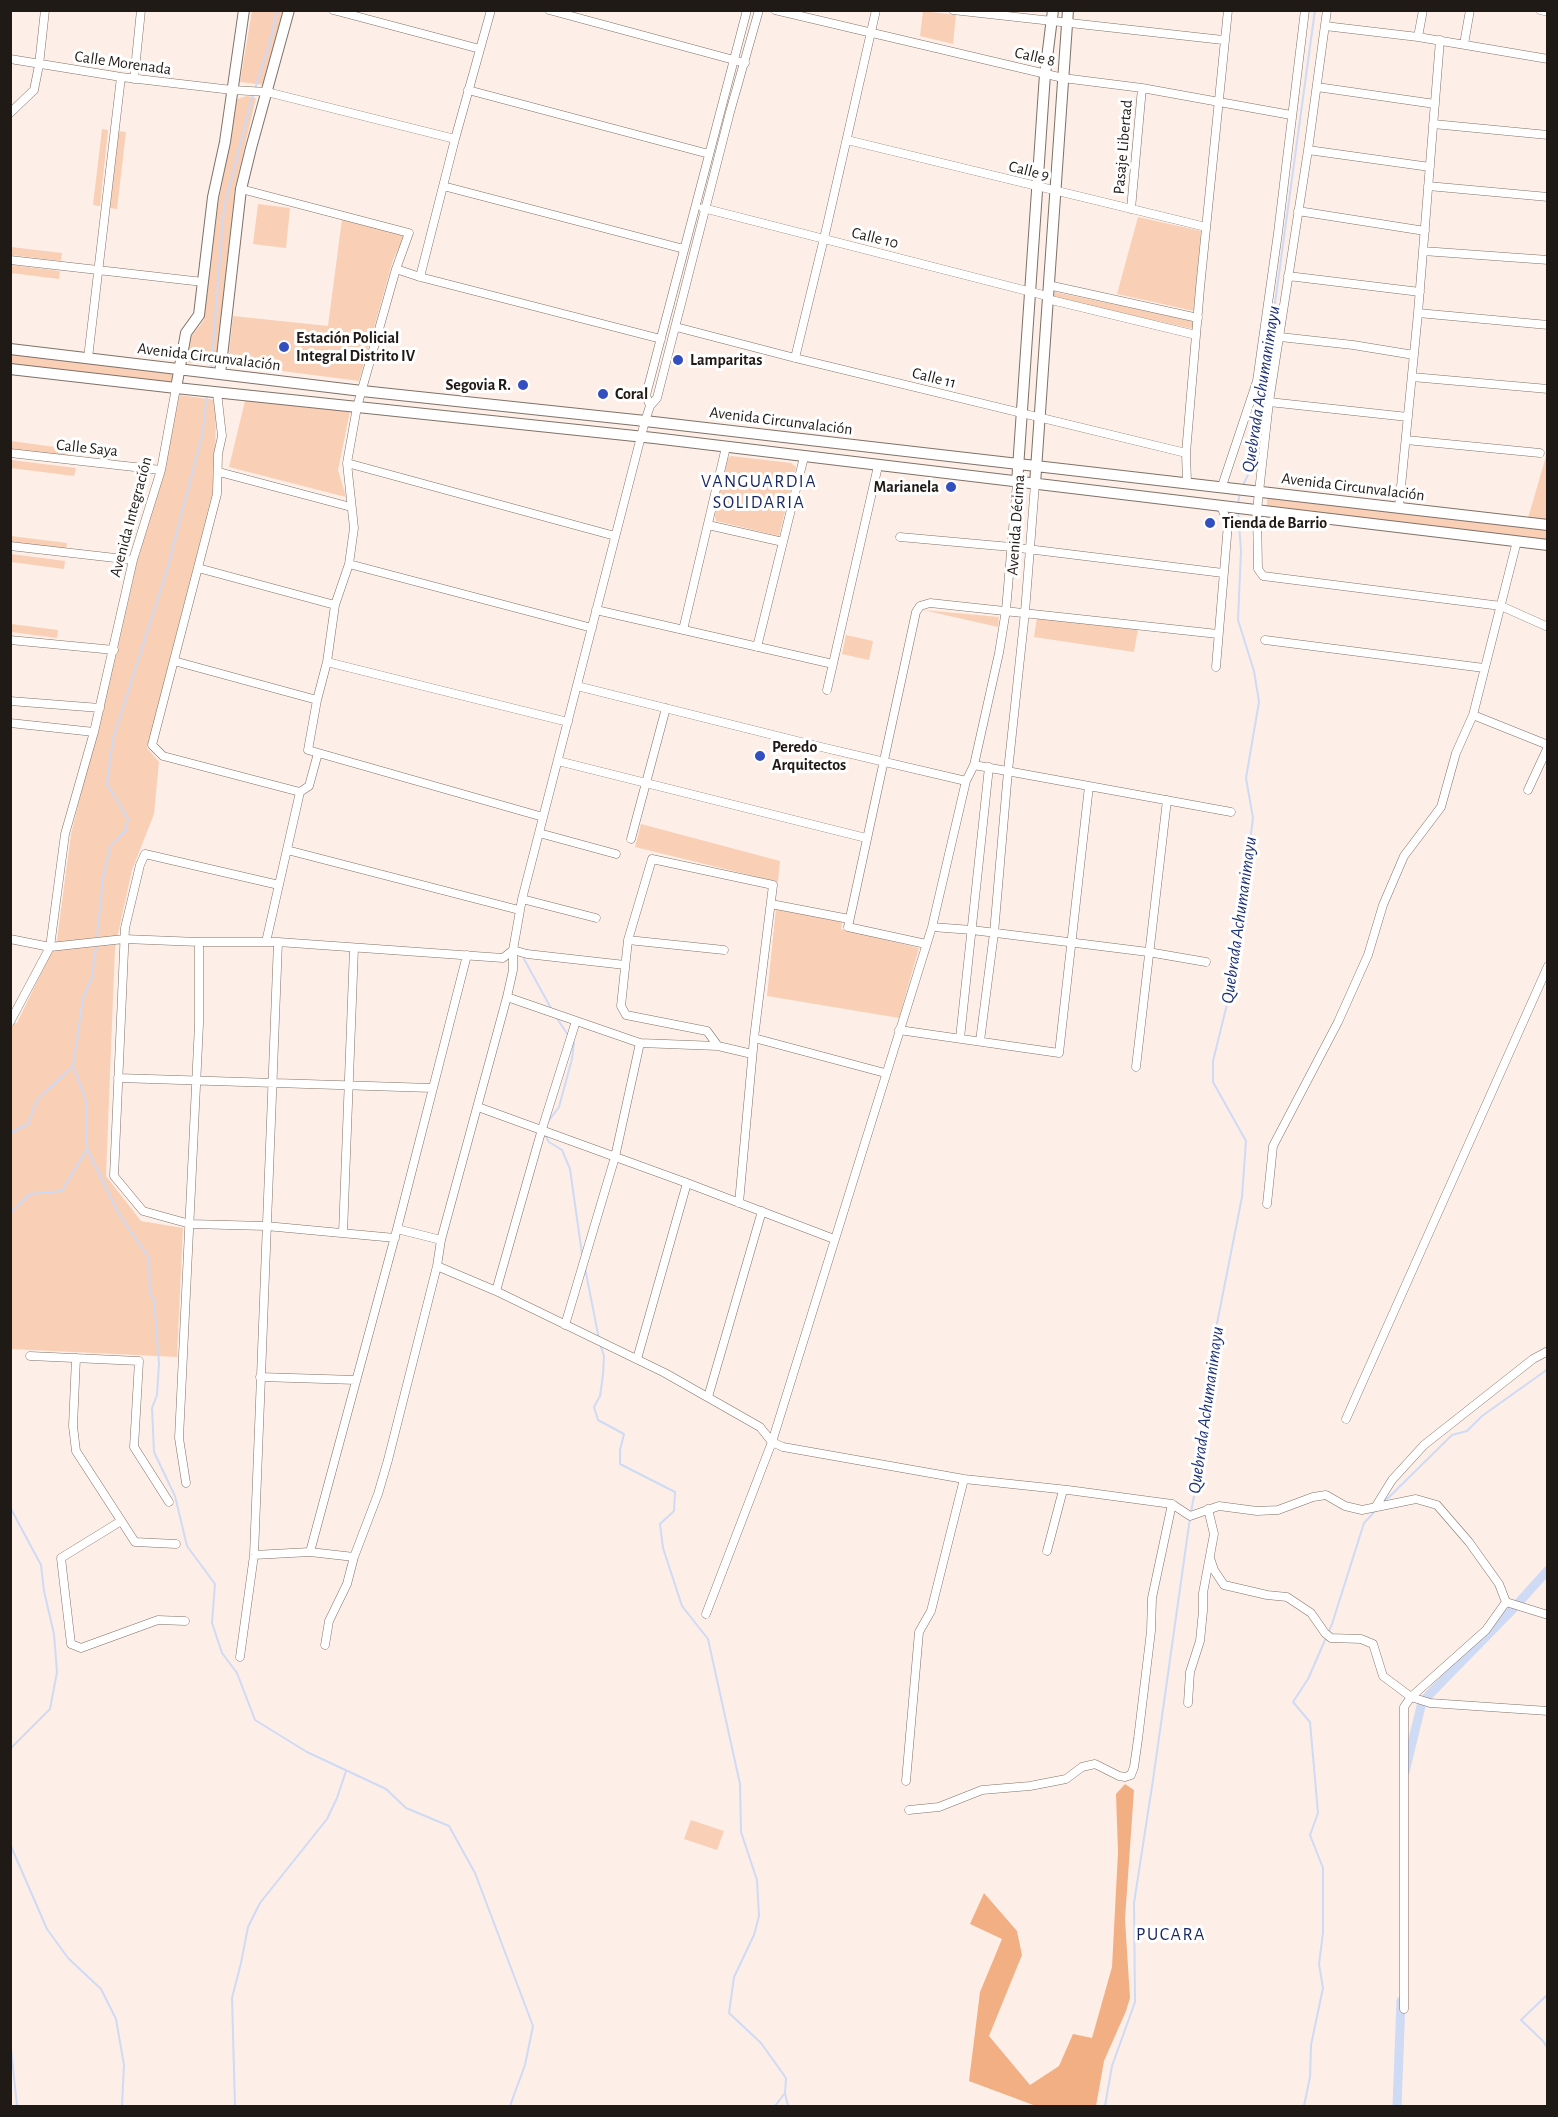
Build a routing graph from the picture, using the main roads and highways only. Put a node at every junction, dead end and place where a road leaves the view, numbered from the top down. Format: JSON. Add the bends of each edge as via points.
{"nodes":[{"id":1,"x":244,"y":10,"type":"edge"},
{"id":2,"x":289,"y":10,"type":"edge"},
{"id":3,"x":1068,"y":10,"type":"edge"},
{"id":4,"x":1052,"y":16,"type":"edge"},
{"id":5,"x":10,"y":349,"type":"edge"},
{"id":6,"x":178,"y":368,"type":"junction"},
{"id":7,"x":10,"y":369,"type":"edge"},
{"id":8,"x":213,"y":373,"type":"junction"},
{"id":9,"x":176,"y":388,"type":"junction"},
{"id":10,"x":1018,"y":464,"type":"junction"},
{"id":11,"x":1035,"y":466,"type":"junction"},
{"id":12,"x":1017,"y":483,"type":"junction"},
{"id":13,"x":1035,"y":484,"type":"junction"},
{"id":14,"x":1548,"y":525,"type":"edge"},
{"id":15,"x":1548,"y":545,"type":"edge"}],
"edges":[{"from":1,"to":6,"type":"main road","name":"Avenida Integración","via":[[213,197],[199,315],[186,333]]},
{"from":2,"to":8,"type":"main road","via":[[241,189]]},
{"from":3,"to":11,"type":"main road","name":"Avenida Décima"},
{"from":4,"to":10,"type":"main road","name":"Avenida Décima"},
{"from":5,"to":6,"type":"main road","name":"Avenida Circunvalación"},
{"from":6,"to":8,"type":"main road","name":"Avenida Circunvalación"},
{"from":6,"to":9,"type":"main road","name":"Avenida Integración"},
{"from":7,"to":9,"type":"main road","name":"Avenida Circunvalación"},
{"from":8,"to":10,"type":"main road","name":"Avenida Circunvalación"},
{"from":9,"to":12,"type":"main road","name":"Avenida Circunvalación","via":[[642,437]]},
{"from":10,"to":11,"type":"main road","name":"Avenida Circunvalación"},
{"from":10,"to":12,"type":"main road","name":"Avenida Décima"},
{"from":11,"to":13,"type":"main road","name":"Avenida Décima"},
{"from":11,"to":14,"type":"main road","name":"Avenida Circunvalación"},
{"from":12,"to":13,"type":"main road","name":"Avenida Circunvalación"},
{"from":13,"to":15,"type":"main road","name":"Avenida Circunvalación"}]}
